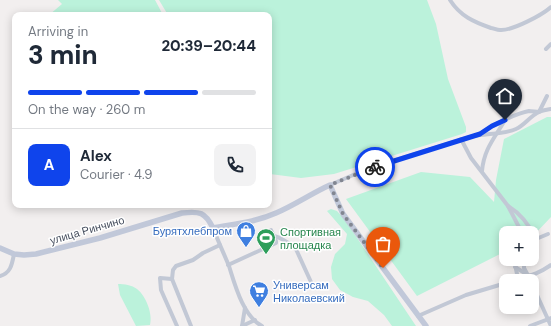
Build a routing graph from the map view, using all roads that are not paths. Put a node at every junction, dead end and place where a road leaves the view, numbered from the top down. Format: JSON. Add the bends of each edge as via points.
{"nodes":[{"id":1,"x":450,"y":0,"type":"edge"},
{"id":2,"x":551,"y":7,"type":"edge"},
{"id":3,"x":551,"y":44,"type":"edge"},
{"id":4,"x":546,"y":49,"type":"dead end"},
{"id":5,"x":547,"y":96,"type":"dead end"},
{"id":6,"x":551,"y":109,"type":"edge"},
{"id":7,"x":539,"y":112,"type":"junction"},
{"id":8,"x":505,"y":120,"type":"junction"},
{"id":9,"x":497,"y":133,"type":"junction"},
{"id":10,"x":480,"y":134,"type":"junction"},
{"id":11,"x":461,"y":139,"type":"junction"},
{"id":12,"x":482,"y":172,"type":"junction"},
{"id":13,"x":330,"y":185,"type":"junction"},
{"id":14,"x":508,"y":206,"type":"junction"},
{"id":15,"x":518,"y":226,"type":"edge"},
{"id":16,"x":529,"y":226,"type":"edge"},
{"id":17,"x":213,"y":228,"type":"junction"},
{"id":18,"x":271,"y":230,"type":"dead end"},
{"id":19,"x":548,"y":234,"type":"dead end"},
{"id":20,"x":274,"y":236,"type":"junction"},
{"id":21,"x":539,"y":237,"type":"edge"},
{"id":22,"x":220,"y":245,"type":"junction"},
{"id":23,"x":0,"y":248,"type":"edge"},
{"id":24,"x":14,"y":254,"type":"junction"},
{"id":25,"x":551,"y":264,"type":"edge"},
{"id":26,"x":228,"y":266,"type":"junction"},
{"id":27,"x":515,"y":267,"type":"joint"},
{"id":28,"x":517,"y":274,"type":"edge"},
{"id":29,"x":524,"y":274,"type":"edge"},
{"id":30,"x":536,"y":274,"type":"edge"},
{"id":31,"x":0,"y":276,"type":"edge"},
{"id":32,"x":172,"y":279,"type":"junction"},
{"id":33,"x":311,"y":282,"type":"dead end"},
{"id":34,"x":499,"y":285,"type":"edge"},
{"id":35,"x":539,"y":298,"type":"edge"},
{"id":36,"x":245,"y":308,"type":"junction"},
{"id":37,"x":418,"y":316,"type":"junction"},
{"id":38,"x":550,"y":319,"type":"edge"},
{"id":39,"x":255,"y":320,"type":"junction"},
{"id":40,"x":177,"y":326,"type":"edge"},
{"id":41,"x":191,"y":326,"type":"edge"},
{"id":42,"x":242,"y":326,"type":"edge"},
{"id":43,"x":262,"y":326,"type":"edge"},
{"id":44,"x":426,"y":326,"type":"edge"},
{"id":45,"x":530,"y":326,"type":"edge"},
{"id":46,"x":551,"y":326,"type":"edge"}],
"edges":[{"from":1,"to":2,"type":"street","via":[[474,22],[500,30],[518,26],[545,13]]},
{"from":3,"to":4,"type":"street"},
{"from":5,"to":7,"type":"street"},
{"from":6,"to":7,"type":"street"},
{"from":7,"to":8,"type":"street","via":[[529,111]]},
{"from":7,"to":9,"type":"street","via":[[526,124]]},
{"from":8,"to":9,"type":"street"},
{"from":8,"to":10,"type":"street"},
{"from":9,"to":10,"type":"street"},
{"from":9,"to":12,"type":"street","via":[[486,150]]},
{"from":10,"to":11,"type":"street"},
{"from":11,"to":12,"type":"street"},
{"from":11,"to":13,"type":"street","via":[[366,170]]},
{"from":12,"to":14,"type":"street"},
{"from":13,"to":17,"type":"street","via":[[264,218]]},
{"from":13,"to":37,"type":"street","via":[[343,214]]},
{"from":14,"to":15,"type":"street"},
{"from":14,"to":16,"type":"street"},
{"from":17,"to":22,"type":"street"},
{"from":17,"to":24,"type":"street","name":"улица Ринчино","via":[[208,218],[194,212],[36,254]]},
{"from":18,"to":20,"type":"street"},
{"from":19,"to":21,"type":"street"},
{"from":20,"to":26,"type":"street","via":[[276,244]]},
{"from":20,"to":33,"type":"street","via":[[295,247]]},
{"from":22,"to":26,"type":"street"},
{"from":22,"to":32,"type":"street","via":[[176,266]]},
{"from":23,"to":24,"type":"street","name":"улица Ринчино"},
{"from":24,"to":31,"type":"street","via":[[12,267]]},
{"from":25,"to":30,"type":"street"},
{"from":26,"to":36,"type":"street"},
{"from":27,"to":28,"type":"street"},
{"from":27,"to":29,"type":"street"},
{"from":32,"to":40,"type":"street","via":[[160,278],[160,286]]},
{"from":32,"to":41,"type":"street"},
{"from":34,"to":37,"type":"street","via":[[466,295]]},
{"from":35,"to":38,"type":"street"},
{"from":36,"to":39,"type":"street"},
{"from":36,"to":42,"type":"street"},
{"from":37,"to":44,"type":"street"},
{"from":38,"to":45,"type":"street"},
{"from":38,"to":46,"type":"street"},
{"from":39,"to":42,"type":"street"},
{"from":39,"to":43,"type":"street"}]}
